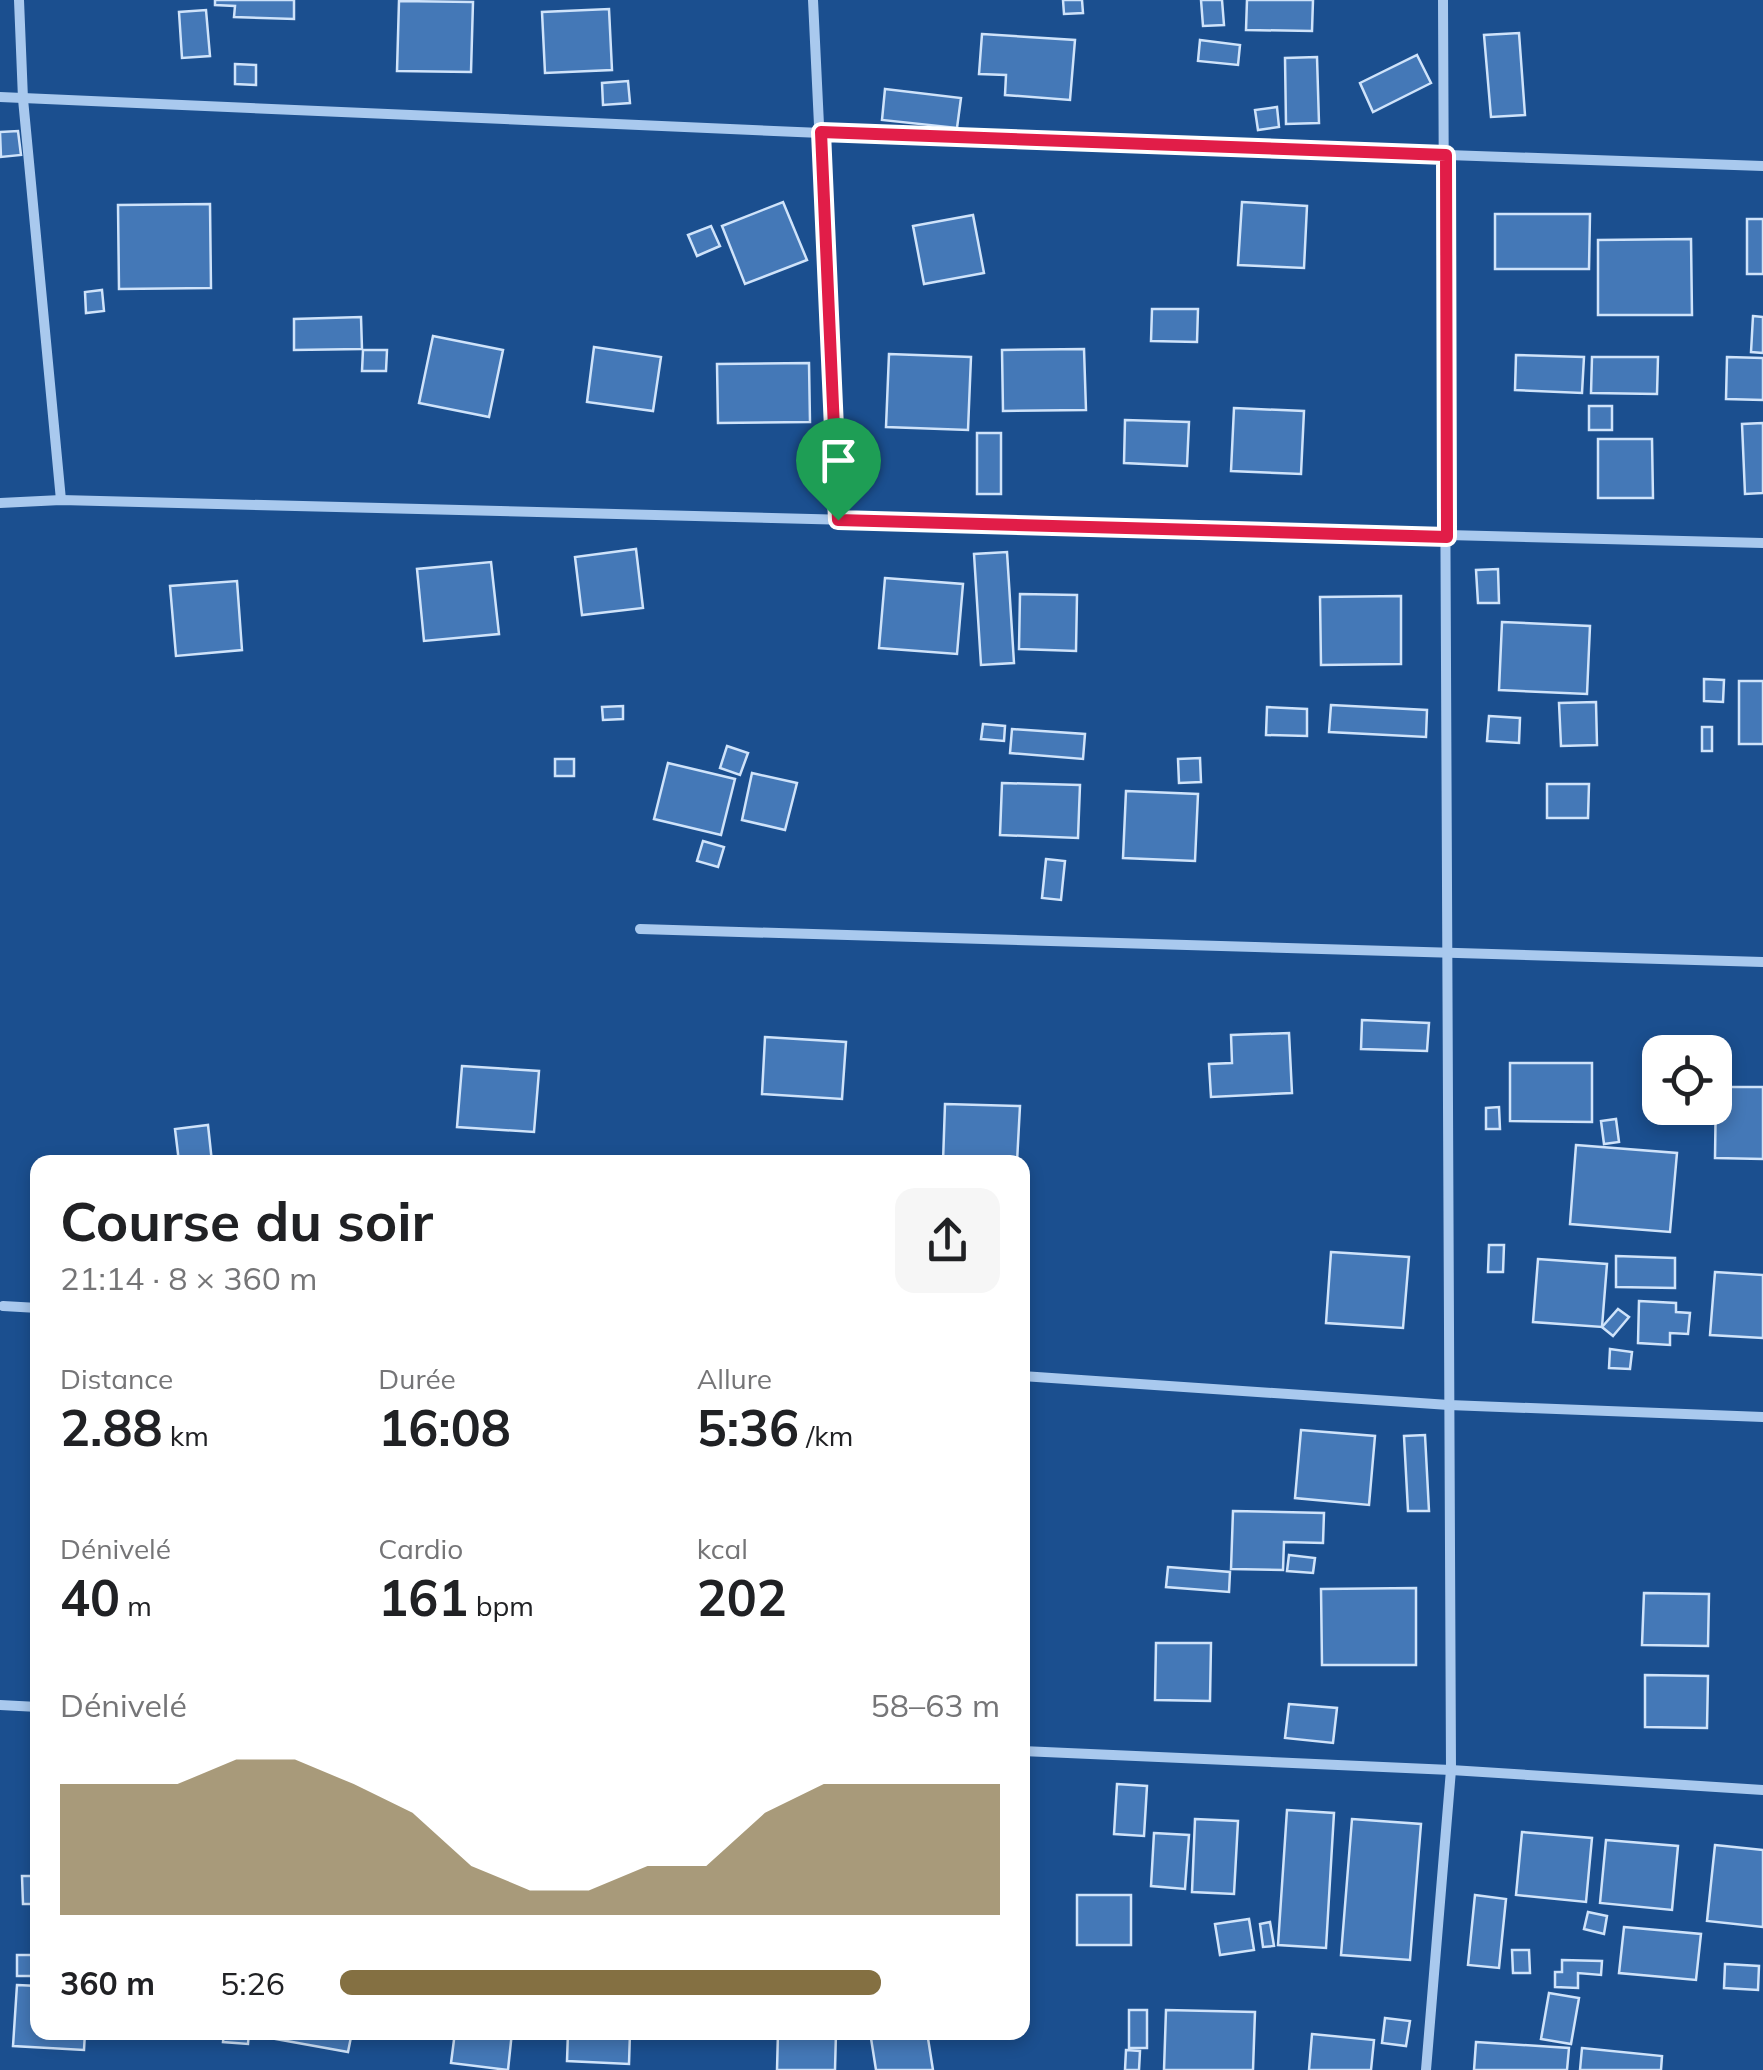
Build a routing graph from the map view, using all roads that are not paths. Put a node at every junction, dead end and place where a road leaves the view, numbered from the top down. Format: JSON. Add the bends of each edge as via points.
{"nodes":[{"id":1,"x":19,"y":0,"type":"edge"},
{"id":2,"x":813,"y":0,"type":"edge"},
{"id":3,"x":1443,"y":0,"type":"edge"},
{"id":4,"x":0,"y":97,"type":"edge"},
{"id":5,"x":23,"y":100,"type":"junction"},
{"id":6,"x":821,"y":132,"type":"junction"},
{"id":7,"x":1446,"y":155,"type":"junction"},
{"id":8,"x":1763,"y":166,"type":"edge"},
{"id":9,"x":61,"y":500,"type":"junction"},
{"id":10,"x":0,"y":503,"type":"edge"},
{"id":11,"x":838,"y":520,"type":"junction"},
{"id":12,"x":1447,"y":537,"type":"junction"},
{"id":13,"x":1763,"y":543,"type":"edge"},
{"id":14,"x":640,"y":929,"type":"dead end"},
{"id":15,"x":1449,"y":950,"type":"junction"},
{"id":16,"x":1763,"y":962,"type":"edge"},
{"id":17,"x":3,"y":1306,"type":"dead end"},
{"id":18,"x":30,"y":1308,"type":"edge"},
{"id":19,"x":1030,"y":1377,"type":"edge"},
{"id":20,"x":1449,"y":1405,"type":"junction"},
{"id":21,"x":1763,"y":1417,"type":"edge"},
{"id":22,"x":0,"y":1705,"type":"edge"},
{"id":23,"x":30,"y":1707,"type":"edge"},
{"id":24,"x":1030,"y":1750,"type":"edge"},
{"id":25,"x":1451,"y":1770,"type":"junction"},
{"id":26,"x":1763,"y":1790,"type":"edge"},
{"id":27,"x":1426,"y":2070,"type":"edge"}],
"edges":[{"from":1,"to":5,"type":"street"},
{"from":2,"to":6,"type":"street"},
{"from":3,"to":7,"type":"street"},
{"from":4,"to":5,"type":"street"},
{"from":5,"to":6,"type":"street"},
{"from":5,"to":9,"type":"street"},
{"from":6,"to":7,"type":"street"},
{"from":6,"to":11,"type":"street"},
{"from":7,"to":8,"type":"street"},
{"from":7,"to":12,"type":"street"},
{"from":9,"to":10,"type":"street"},
{"from":9,"to":11,"type":"street"},
{"from":11,"to":12,"type":"street"},
{"from":12,"to":13,"type":"street"},
{"from":12,"to":15,"type":"street"},
{"from":14,"to":15,"type":"street"},
{"from":15,"to":16,"type":"street"},
{"from":15,"to":20,"type":"street"},
{"from":17,"to":18,"type":"street"},
{"from":19,"to":20,"type":"street"},
{"from":20,"to":21,"type":"street"},
{"from":20,"to":25,"type":"street"},
{"from":22,"to":23,"type":"street"},
{"from":24,"to":25,"type":"street"},
{"from":25,"to":26,"type":"street"},
{"from":25,"to":27,"type":"street"}]}
